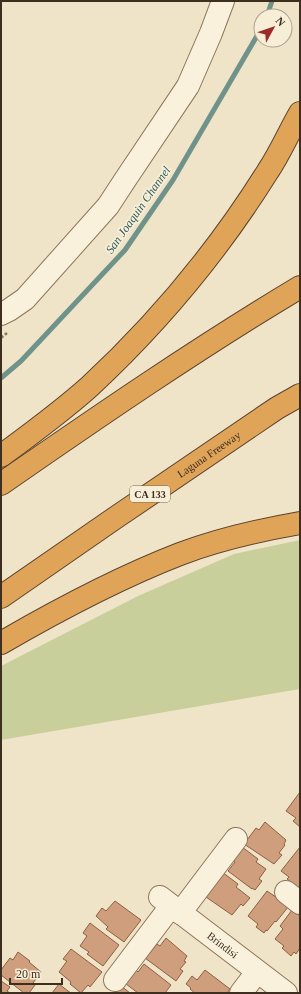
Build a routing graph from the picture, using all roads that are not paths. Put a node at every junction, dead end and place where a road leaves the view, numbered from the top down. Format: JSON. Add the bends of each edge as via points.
{"nodes":[{"id":1,"x":223,"y":1,"type":"edge"},
{"id":2,"x":300,"y":113,"type":"edge"},
{"id":3,"x":300,"y":287,"type":"edge"},
{"id":4,"x":1,"y":314,"type":"edge"},
{"id":5,"x":300,"y":395,"type":"edge"},
{"id":6,"x":1,"y":456,"type":"edge"},
{"id":7,"x":1,"y":484,"type":"edge"},
{"id":8,"x":300,"y":522,"type":"edge"},
{"id":9,"x":1,"y":597,"type":"edge"},
{"id":10,"x":1,"y":643,"type":"edge"},
{"id":11,"x":236,"y":839,"type":"dead end"},
{"id":12,"x":170,"y":905,"type":"junction"},
{"id":13,"x":257,"y":972,"type":"junction"},
{"id":14,"x":115,"y":980,"type":"dead end"},
{"id":15,"x":242,"y":993,"type":"edge"},
{"id":16,"x":286,"y":993,"type":"edge"}],
"edges":[{"from":1,"to":4,"type":"street","via":[[212,33],[188,86],[108,206],[25,299]]},
{"from":2,"to":6,"type":"highway","via":[[269,170],[242,211],[152,325],[87,388]]},
{"from":3,"to":7,"type":"highway","via":[[232,328]]},
{"from":5,"to":9,"type":"highway","name":"Laguna Freeway","number":"CA 133"},
{"from":8,"to":10,"type":"highway","via":[[233,537],[180,554],[76,602]]},
{"from":11,"to":12,"type":"street"},
{"from":12,"to":13,"type":"street","name":"Brindisi"},
{"from":12,"to":14,"type":"street"},
{"from":13,"to":15,"type":"street"},
{"from":13,"to":16,"type":"street","name":"Brindisi"}]}
